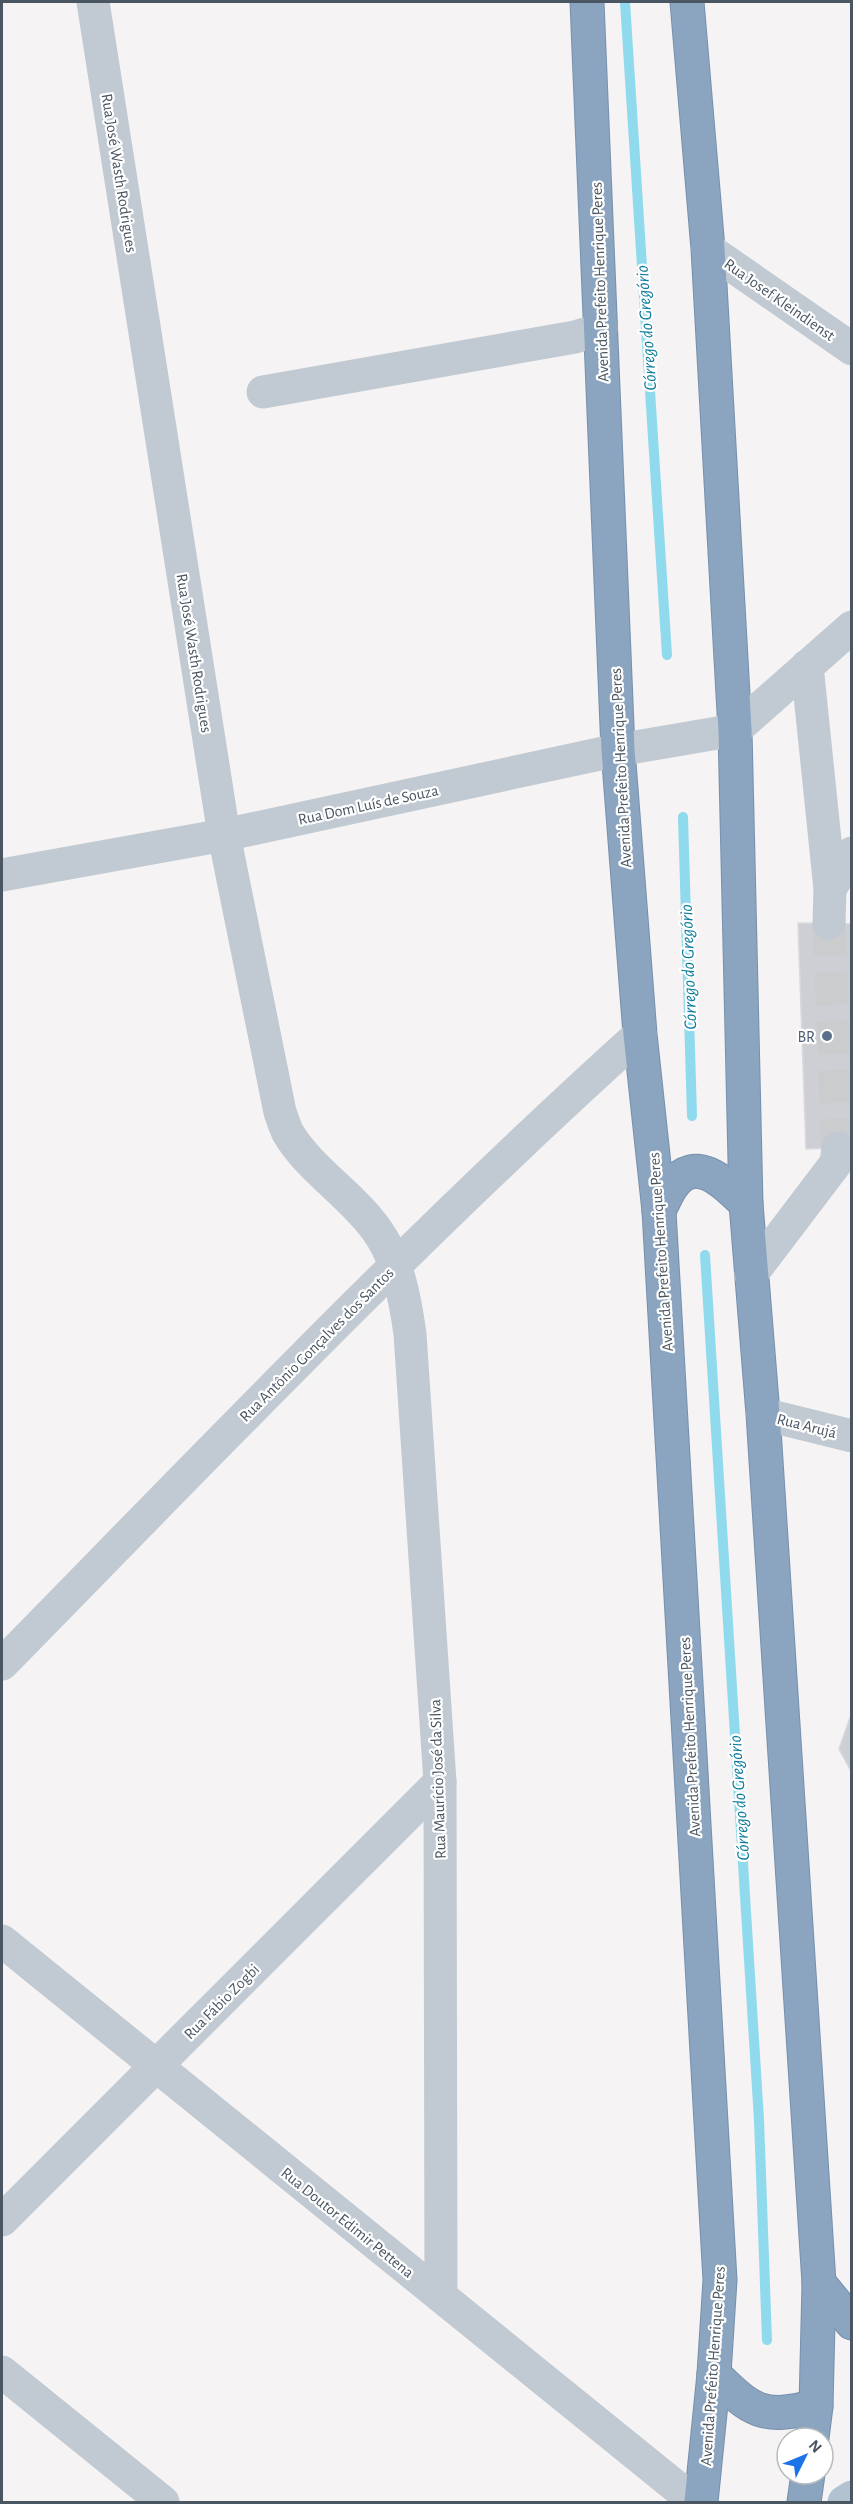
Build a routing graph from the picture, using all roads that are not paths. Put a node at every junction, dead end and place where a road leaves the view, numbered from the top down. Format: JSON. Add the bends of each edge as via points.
{"nodes":[{"id":1,"x":93,"y":2,"type":"edge"},
{"id":2,"x":586,"y":2,"type":"edge"},
{"id":3,"x":687,"y":2,"type":"edge"},
{"id":4,"x":708,"y":249,"type":"junction"},
{"id":5,"x":601,"y":329,"type":"junction"},
{"id":6,"x":852,"y":350,"type":"edge"},
{"id":7,"x":263,"y":392,"type":"dead end"},
{"id":8,"x":852,"y":627,"type":"edge"},
{"id":9,"x":807,"y":666,"type":"junction"},
{"id":10,"x":735,"y":730,"type":"junction"},
{"id":11,"x":618,"y":750,"type":"junction"},
{"id":12,"x":224,"y":836,"type":"junction"},
{"id":13,"x":852,"y":853,"type":"edge"},
{"id":14,"x":2,"y":875,"type":"edge"},
{"id":15,"x":830,"y":889,"type":"junction"},
{"id":16,"x":829,"y":923,"type":"tunnel mouth"},
{"id":17,"x":640,"y":1034,"type":"junction"},
{"id":18,"x":838,"y":1148,"type":"tunnel mouth"},
{"id":19,"x":746,"y":1204,"type":"junction"},
{"id":20,"x":659,"y":1211,"type":"junction"},
{"id":21,"x":394,"y":1264,"type":"junction"},
{"id":22,"x":751,"y":1275,"type":"junction"},
{"id":23,"x":763,"y":1414,"type":"junction"},
{"id":24,"x":852,"y":1436,"type":"edge"},
{"id":25,"x":2,"y":1664,"type":"edge"},
{"id":26,"x":440,"y":1782,"type":"junction"},
{"id":27,"x":2,"y":1941,"type":"edge"},
{"id":28,"x":154,"y":2067,"type":"junction"},
{"id":29,"x":2,"y":2220,"type":"edge"},
{"id":30,"x":819,"y":2283,"type":"junction"},
{"id":31,"x":441,"y":2296,"type":"junction"},
{"id":32,"x":852,"y":2323,"type":"edge"},
{"id":33,"x":2,"y":2372,"type":"edge"},
{"id":34,"x":714,"y":2374,"type":"junction"},
{"id":35,"x":816,"y":2406,"type":"junction"},
{"id":36,"x":814,"y":2426,"type":"edge"},
{"id":37,"x":806,"y":2486,"type":"edge"},
{"id":38,"x":852,"y":2497,"type":"edge"},
{"id":39,"x":163,"y":2502,"type":"edge"},
{"id":40,"x":695,"y":2502,"type":"edge"},
{"id":41,"x":701,"y":2502,"type":"edge"},
{"id":42,"x":804,"y":2502,"type":"edge"},
{"id":43,"x":844,"y":2502,"type":"edge"}],
"edges":[{"from":1,"to":12,"type":"street","name":"Rua José Wasth Rodrigues"},
{"from":2,"to":5,"type":"highway","name":"Avenida Prefeito Henrique Peres"},
{"from":3,"to":4,"type":"highway"},
{"from":4,"to":6,"type":"street","name":"Rua Josef Kleindienst"},
{"from":4,"to":10,"type":"highway"},
{"from":5,"to":7,"type":"street","via":[[575,337]]},
{"from":5,"to":11,"type":"highway","name":"Avenida Prefeito Henrique Peres"},
{"from":8,"to":9,"type":"street"},
{"from":9,"to":10,"type":"street"},
{"from":9,"to":15,"type":"street"},
{"from":10,"to":11,"type":"street","name":"Rua Dom Luís de Souza"},
{"from":10,"to":19,"type":"highway"},
{"from":11,"to":12,"type":"street","name":"Rua Dom Luís de Souza"},
{"from":11,"to":17,"type":"highway","name":"Avenida Prefeito Henrique Peres"},
{"from":12,"to":14,"type":"street","name":"Rua Dom Luís de Souza"},
{"from":12,"to":21,"type":"street","name":"Rua José Wasth Rodrigues","via":[[280,1112],[288,1133],[376,1229]]},
{"from":13,"to":15,"type":"street"},
{"from":15,"to":16,"type":"street"},
{"from":17,"to":20,"type":"highway","name":"Avenida Prefeito Henrique Peres"},
{"from":17,"to":21,"type":"street","name":"Rua Antônio Gonçalves dos Santos"},
{"from":18,"to":22,"type":"street","via":[[836,1163]]},
{"from":19,"to":20,"type":"highway","via":[[720,1179],[704,1172],[686,1173],[673,1184]]},
{"from":19,"to":22,"type":"highway"},
{"from":20,"to":34,"type":"highway","name":"Avenida Prefeito Henrique Peres","via":[[720,2280]]},
{"from":21,"to":25,"type":"street","name":"Rua Antônio Gonçalves dos Santos"},
{"from":21,"to":26,"type":"street","name":"Rua Maurício José da Silva","via":[[410,1334]]},
{"from":22,"to":23,"type":"highway"},
{"from":23,"to":24,"type":"street","name":"Rua Arujá"},
{"from":23,"to":30,"type":"highway"},
{"from":26,"to":28,"type":"street","name":"Rua Fábio Zogbi"},
{"from":26,"to":31,"type":"street","name":"Rua Maurício José da Silva"},
{"from":27,"to":28,"type":"street","name":"Rua Doutor Edimir Pettena"},
{"from":28,"to":29,"type":"street","name":"Rua Fábio Zogbi"},
{"from":28,"to":31,"type":"street","name":"Rua Doutor Edimir Pettena"},
{"from":30,"to":32,"type":"highway"},
{"from":30,"to":35,"type":"highway"},
{"from":31,"to":40,"type":"street","name":"Rua Doutor Edimir Pettena"},
{"from":33,"to":39,"type":"street"},
{"from":34,"to":35,"type":"highway","via":[[741,2401],[765,2412],[788,2414]]},
{"from":34,"to":41,"type":"highway","name":"Avenida Prefeito Henrique Peres"},
{"from":35,"to":36,"type":"highway"},
{"from":37,"to":42,"type":"highway"},
{"from":38,"to":43,"type":"main road"}]}
